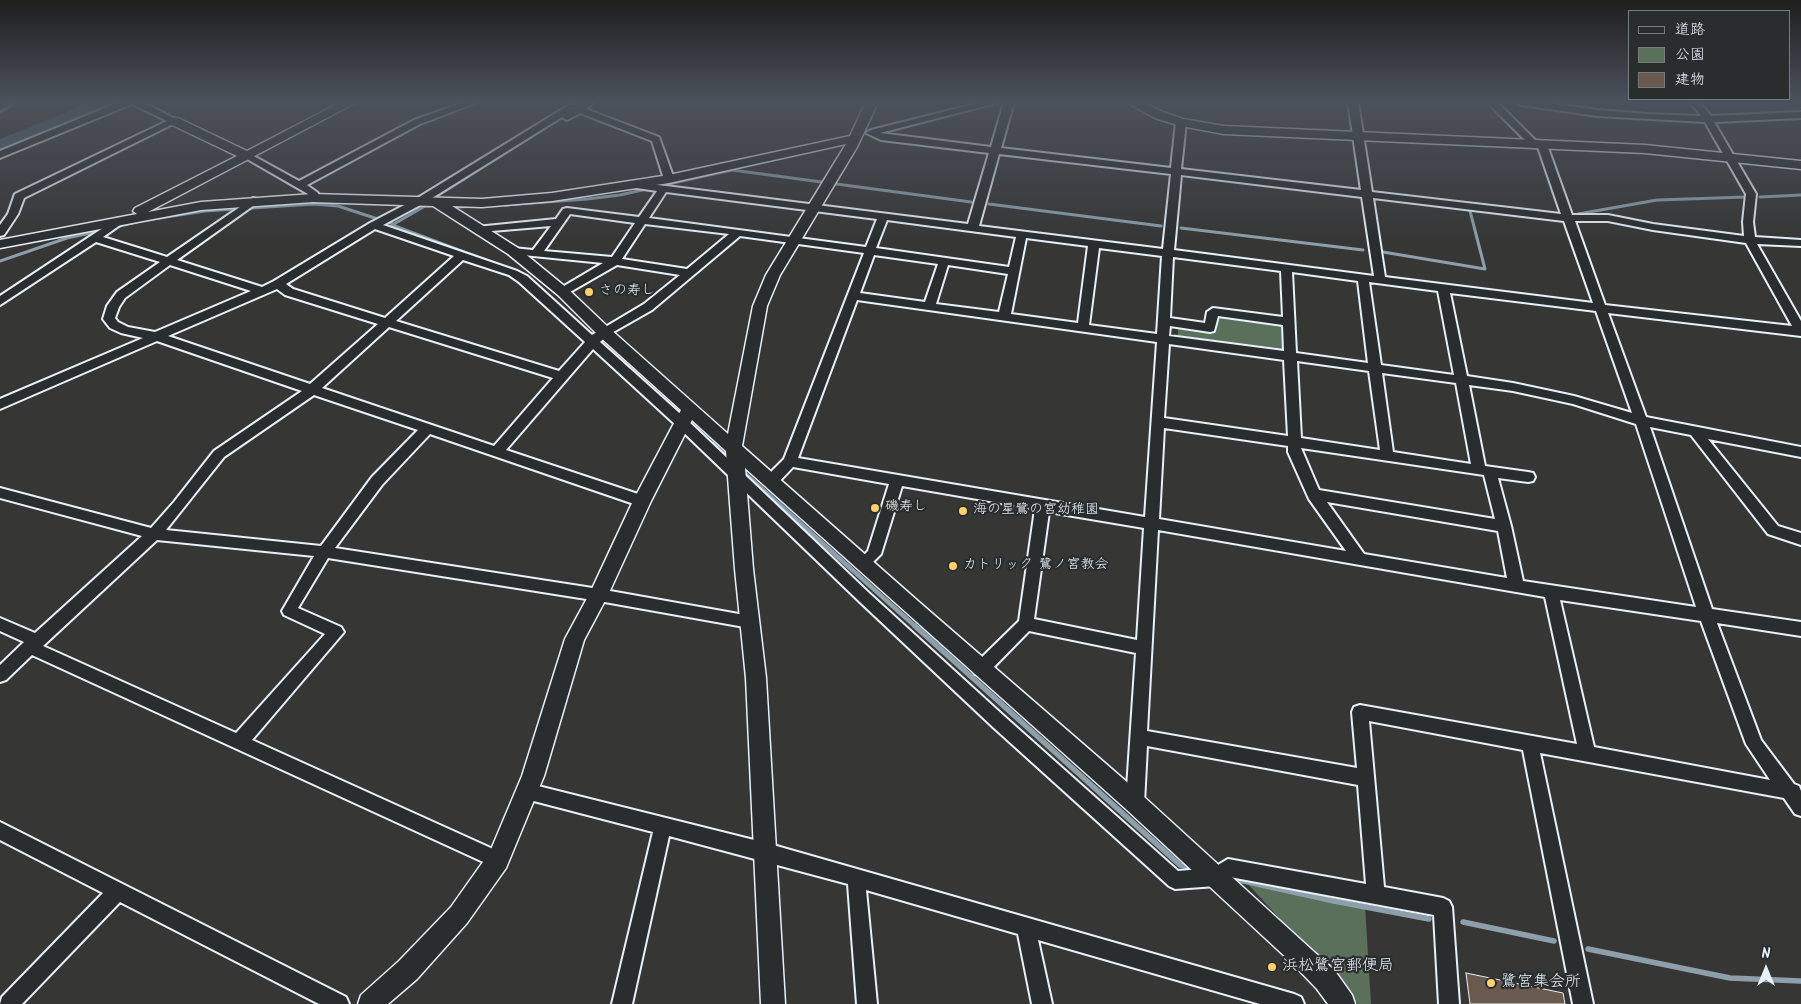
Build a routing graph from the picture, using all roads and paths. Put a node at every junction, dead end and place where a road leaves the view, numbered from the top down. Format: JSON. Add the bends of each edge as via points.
{"nodes":[{"id":1,"x":15,"y":149,"type":"edge"},
{"id":2,"x":116,"y":149,"type":"edge"},
{"id":3,"x":232,"y":149,"type":"edge"},
{"id":4,"x":261,"y":149,"type":"edge"},
{"id":5,"x":367,"y":149,"type":"edge"},
{"id":6,"x":504,"y":149,"type":"edge"},
{"id":7,"x":512,"y":149,"type":"edge"},
{"id":8,"x":658,"y":149,"type":"edge"},
{"id":9,"x":812,"y":149,"type":"edge"},
{"id":10,"x":850,"y":149,"type":"edge"},
{"id":11,"x":985,"y":149,"type":"edge"},
{"id":12,"x":1178,"y":149,"type":"edge"},
{"id":13,"x":1361,"y":149,"type":"edge"},
{"id":14,"x":1541,"y":149,"type":"edge"},
{"id":15,"x":1641,"y":149,"type":"edge"},
{"id":16,"x":1724,"y":149,"type":"edge"},
{"id":17,"x":995,"y":150,"type":"junction"},
{"id":18,"x":0,"y":155,"type":"edge"},
{"id":19,"x":247,"y":156,"type":"junction"},
{"id":20,"x":1729,"y":157,"type":"junction"},
{"id":21,"x":1801,"y":165,"type":"edge"},
{"id":22,"x":1176,"y":172,"type":"junction"},
{"id":23,"x":300,"y":185,"type":"junction"},
{"id":24,"x":666,"y":185,"type":"junction"},
{"id":25,"x":1368,"y":194,"type":"junction"},
{"id":26,"x":313,"y":198,"type":"junction"},
{"id":27,"x":420,"y":201,"type":"junction"},
{"id":28,"x":436,"y":202,"type":"junction"},
{"id":29,"x":246,"y":206,"type":"junction"},
{"id":30,"x":815,"y":207,"type":"junction"},
{"id":31,"x":883,"y":216,"type":"junction"},
{"id":32,"x":1569,"y":218,"type":"junction"},
{"id":33,"x":642,"y":220,"type":"junction"},
{"id":34,"x":120,"y":222,"type":"junction"},
{"id":35,"x":559,"y":222,"type":"junction"},
{"id":36,"x":375,"y":225,"type":"junction"},
{"id":37,"x":973,"y":227,"type":"junction"},
{"id":38,"x":480,"y":229,"type":"junction"},
{"id":39,"x":738,"y":232,"type":"junction"},
{"id":40,"x":0,"y":233,"type":"edge"},
{"id":41,"x":1022,"y":234,"type":"junction"},
{"id":42,"x":99,"y":236,"type":"junction"},
{"id":43,"x":794,"y":240,"type":"junction"},
{"id":44,"x":1750,"y":240,"type":"junction"},
{"id":45,"x":1801,"y":243,"type":"edge"},
{"id":46,"x":0,"y":244,"type":"edge"},
{"id":47,"x":1094,"y":244,"type":"junction"},
{"id":48,"x":513,"y":251,"type":"junction"},
{"id":49,"x":537,"y":252,"type":"junction"},
{"id":50,"x":870,"y":252,"type":"junction"},
{"id":51,"x":1168,"y":253,"type":"junction"},
{"id":52,"x":462,"y":255,"type":"junction"},
{"id":53,"x":170,"y":261,"type":"junction"},
{"id":54,"x":615,"y":261,"type":"junction"},
{"id":55,"x":944,"y":262,"type":"junction"},
{"id":56,"x":1286,"y":268,"type":"junction"},
{"id":57,"x":1014,"y":271,"type":"junction"},
{"id":58,"x":691,"y":273,"type":"junction"},
{"id":59,"x":1363,"y":278,"type":"junction"},
{"id":60,"x":1380,"y":280,"type":"junction"},
{"id":61,"x":278,"y":284,"type":"junction"},
{"id":62,"x":1443,"y":288,"type":"junction"},
{"id":63,"x":263,"y":291,"type":"junction"},
{"id":64,"x":563,"y":292,"type":"junction"},
{"id":65,"x":852,"y":296,"type":"junction"},
{"id":66,"x":0,"y":301,"type":"edge"},
{"id":67,"x":929,"y":307,"type":"junction"},
{"id":68,"x":1599,"y":308,"type":"junction"},
{"id":69,"x":1004,"y":318,"type":"junction"},
{"id":70,"x":1164,"y":321,"type":"junction"},
{"id":71,"x":388,"y":322,"type":"junction"},
{"id":72,"x":1289,"y":322,"type":"junction"},
{"id":73,"x":1083,"y":329,"type":"junction"},
{"id":74,"x":1801,"y":332,"type":"edge"},
{"id":75,"x":154,"y":336,"type":"junction"},
{"id":76,"x":597,"y":338,"type":"junction"},
{"id":77,"x":1164,"y":340,"type":"junction"},
{"id":78,"x":1291,"y":358,"type":"junction"},
{"id":79,"x":1377,"y":370,"type":"junction"},
{"id":80,"x":561,"y":376,"type":"junction"},
{"id":81,"x":1460,"y":381,"type":"junction"},
{"id":82,"x":312,"y":390,"type":"junction"},
{"id":83,"x":0,"y":404,"type":"edge"},
{"id":84,"x":686,"y":416,"type":"junction"},
{"id":85,"x":1640,"y":420,"type":"junction"},
{"id":86,"x":1158,"y":422,"type":"junction"},
{"id":87,"x":427,"y":429,"type":"junction"},
{"id":88,"x":1695,"y":431,"type":"junction"},
{"id":89,"x":1296,"y":443,"type":"junction"},
{"id":90,"x":497,"y":452,"type":"junction"},
{"id":91,"x":1801,"y":452,"type":"edge"},
{"id":92,"x":1387,"y":456,"type":"junction"},
{"id":93,"x":735,"y":462,"type":"junction"},
{"id":94,"x":790,"y":462,"type":"junction"},
{"id":95,"x":1484,"y":470,"type":"junction"},
{"id":96,"x":1528,"y":477,"type":"dead end"},
{"id":97,"x":772,"y":480,"type":"junction"},
{"id":98,"x":897,"y":480,"type":"junction"},
{"id":99,"x":0,"y":492,"type":"edge"},
{"id":100,"x":1314,"y":495,"type":"junction"},
{"id":101,"x":642,"y":501,"type":"junction"},
{"id":102,"x":1043,"y":504,"type":"junction"},
{"id":103,"x":1153,"y":524,"type":"junction"},
{"id":104,"x":1504,"y":526,"type":"junction"},
{"id":105,"x":154,"y":534,"type":"junction"},
{"id":106,"x":1801,"y":539,"type":"edge"},
{"id":107,"x":324,"y":552,"type":"junction"},
{"id":108,"x":1360,"y":560,"type":"junction"},
{"id":109,"x":863,"y":563,"type":"junction"},
{"id":110,"x":1516,"y":585,"type":"junction"},
{"id":111,"x":1552,"y":592,"type":"junction"},
{"id":112,"x":599,"y":595,"type":"junction"},
{"id":113,"x":1706,"y":614,"type":"junction"},
{"id":114,"x":750,"y":622,"type":"junction"},
{"id":115,"x":0,"y":624,"type":"edge"},
{"id":116,"x":1026,"y":624,"type":"junction"},
{"id":117,"x":1801,"y":629,"type":"edge"},
{"id":118,"x":30,"y":646,"type":"junction"},
{"id":119,"x":1144,"y":648,"type":"junction"},
{"id":120,"x":981,"y":669,"type":"junction"},
{"id":121,"x":0,"y":676,"type":"edge"},
{"id":122,"x":1138,"y":737,"type":"junction"},
{"id":123,"x":239,"y":742,"type":"junction"},
{"id":124,"x":1530,"y":744,"type":"junction"},
{"id":125,"x":1587,"y":753,"type":"junction"},
{"id":126,"x":1365,"y":778,"type":"junction"},
{"id":127,"x":526,"y":791,"type":"junction"},
{"id":128,"x":1795,"y":792,"type":"edge"},
{"id":129,"x":1135,"y":803,"type":"junction"},
{"id":130,"x":1801,"y":808,"type":"edge"},
{"id":131,"x":663,"y":826,"type":"junction"},
{"id":132,"x":0,"y":830,"type":"edge"},
{"id":133,"x":766,"y":852,"type":"junction"},
{"id":134,"x":498,"y":860,"type":"junction"},
{"id":135,"x":1218,"y":875,"type":"junction"},
{"id":136,"x":856,"y":878,"type":"junction"},
{"id":137,"x":118,"y":891,"type":"junction"},
{"id":138,"x":1376,"y":895,"type":"junction"},
{"id":139,"x":1026,"y":927,"type":"junction"},
{"id":140,"x":9,"y":1004,"type":"edge"},
{"id":141,"x":339,"y":1004,"type":"edge"},
{"id":142,"x":370,"y":1004,"type":"edge"},
{"id":143,"x":622,"y":1004,"type":"edge"},
{"id":144,"x":773,"y":1004,"type":"edge"},
{"id":145,"x":867,"y":1004,"type":"edge"},
{"id":146,"x":1042,"y":1004,"type":"edge"},
{"id":147,"x":1294,"y":1004,"type":"edge"},
{"id":148,"x":1343,"y":1004,"type":"edge"},
{"id":149,"x":1449,"y":1004,"type":"edge"},
{"id":150,"x":1583,"y":1004,"type":"edge"}],
"edges":[{"from":1,"to":18,"type":"street"},
{"from":2,"to":40,"type":"street","via":[[19,196],[13,214]]},
{"from":3,"to":19,"type":"street"},
{"from":4,"to":19,"type":"street"},
{"from":5,"to":23,"type":"street"},
{"from":6,"to":27,"type":"street"},
{"from":7,"to":28,"type":"street"},
{"from":8,"to":24,"type":"street"},
{"from":9,"to":24,"type":"street"},
{"from":10,"to":30,"type":"street"},
{"from":11,"to":17,"type":"street"},
{"from":12,"to":22,"type":"street"},
{"from":13,"to":25,"type":"street"},
{"from":14,"to":32,"type":"street"},
{"from":15,"to":20,"type":"street"},
{"from":16,"to":20,"type":"street"},
{"from":17,"to":22,"type":"street"},
{"from":17,"to":37,"type":"street"},
{"from":19,"to":23,"type":"street"},
{"from":19,"to":34,"type":"street"},
{"from":20,"to":21,"type":"street"},
{"from":20,"to":44,"type":"street","via":[[1751,194]]},
{"from":22,"to":25,"type":"street"},
{"from":22,"to":51,"type":"street"},
{"from":23,"to":26,"type":"street","via":[[313,193]]},
{"from":24,"to":28,"type":"street","via":[[640,185],[521,200]]},
{"from":24,"to":30,"type":"street"},
{"from":24,"to":33,"type":"street"},
{"from":25,"to":32,"type":"street"},
{"from":25,"to":60,"type":"street"},
{"from":26,"to":27,"type":"street"},
{"from":26,"to":29,"type":"street"},
{"from":27,"to":28,"type":"street"},
{"from":27,"to":36,"type":"street"},
{"from":28,"to":38,"type":"street"},
{"from":29,"to":34,"type":"street","via":[[201,206]]},
{"from":29,"to":53,"type":"street"},
{"from":30,"to":31,"type":"street"},
{"from":30,"to":43,"type":"street"},
{"from":31,"to":37,"type":"street"},
{"from":31,"to":50,"type":"street"},
{"from":32,"to":44,"type":"street","via":[[1608,218]]},
{"from":32,"to":68,"type":"street"},
{"from":33,"to":35,"type":"street","via":[[566,211]]},
{"from":33,"to":39,"type":"street"},
{"from":33,"to":54,"type":"street"},
{"from":34,"to":42,"type":"street"},
{"from":34,"to":46,"type":"street"},
{"from":35,"to":38,"type":"street"},
{"from":35,"to":49,"type":"street"},
{"from":36,"to":52,"type":"street"},
{"from":36,"to":61,"type":"street"},
{"from":37,"to":41,"type":"street"},
{"from":38,"to":48,"type":"street"},
{"from":39,"to":43,"type":"street"},
{"from":39,"to":58,"type":"street"},
{"from":41,"to":47,"type":"street"},
{"from":41,"to":57,"type":"street"},
{"from":42,"to":53,"type":"street"},
{"from":42,"to":66,"type":"street"},
{"from":43,"to":50,"type":"street"},
{"from":43,"to":93,"type":"street","via":[[773,275],[760,306]]},
{"from":44,"to":45,"type":"street"},
{"from":44,"to":74,"type":"street"},
{"from":47,"to":51,"type":"street"},
{"from":47,"to":73,"type":"street"},
{"from":48,"to":49,"type":"street"},
{"from":48,"to":64,"type":"street"},
{"from":49,"to":54,"type":"street"},
{"from":50,"to":55,"type":"street"},
{"from":50,"to":65,"type":"street"},
{"from":51,"to":56,"type":"street"},
{"from":51,"to":70,"type":"street"},
{"from":52,"to":71,"type":"street"},
{"from":52,"to":76,"type":"street","via":[[523,279]]},
{"from":53,"to":63,"type":"street"},
{"from":53,"to":75,"type":"street","via":[[121,295],[109,319],[124,330]]},
{"from":54,"to":58,"type":"street"},
{"from":54,"to":64,"type":"street"},
{"from":55,"to":57,"type":"street"},
{"from":55,"to":67,"type":"street"},
{"from":56,"to":59,"type":"street"},
{"from":56,"to":72,"type":"street"},
{"from":57,"to":69,"type":"street"},
{"from":58,"to":76,"type":"street","via":[[648,307]]},
{"from":59,"to":60,"type":"street"},
{"from":59,"to":79,"type":"street"},
{"from":60,"to":62,"type":"street"},
{"from":61,"to":63,"type":"street"},
{"from":61,"to":71,"type":"street","via":[[289,292]]},
{"from":62,"to":68,"type":"street"},
{"from":62,"to":81,"type":"street"},
{"from":63,"to":75,"type":"street"},
{"from":64,"to":76,"type":"street"},
{"from":65,"to":67,"type":"street"},
{"from":65,"to":94,"type":"street"},
{"from":67,"to":69,"type":"street"},
{"from":68,"to":74,"type":"street"},
{"from":68,"to":85,"type":"street"},
{"from":69,"to":73,"type":"street"},
{"from":70,"to":72,"type":"street","via":[[1210,328],[1213,312]]},
{"from":70,"to":77,"type":"street"},
{"from":71,"to":80,"type":"street"},
{"from":71,"to":82,"type":"street"},
{"from":72,"to":78,"type":"street"},
{"from":73,"to":77,"type":"street"},
{"from":75,"to":82,"type":"street"},
{"from":75,"to":83,"type":"street"},
{"from":76,"to":80,"type":"street"},
{"from":76,"to":84,"type":"street"},
{"from":77,"to":78,"type":"street"},
{"from":77,"to":86,"type":"street"},
{"from":78,"to":79,"type":"street"},
{"from":78,"to":89,"type":"street"},
{"from":79,"to":81,"type":"street"},
{"from":79,"to":92,"type":"street"},
{"from":80,"to":90,"type":"street"},
{"from":81,"to":85,"type":"street","via":[[1538,391]]},
{"from":81,"to":95,"type":"street"},
{"from":82,"to":87,"type":"street"},
{"from":82,"to":105,"type":"street","via":[[219,454],[180,506]]},
{"from":84,"to":93,"type":"street"},
{"from":84,"to":93,"type":"street"},
{"from":84,"to":101,"type":"street"},
{"from":85,"to":88,"type":"street"},
{"from":85,"to":113,"type":"street"},
{"from":86,"to":89,"type":"street"},
{"from":86,"to":103,"type":"street"},
{"from":87,"to":90,"type":"street"},
{"from":87,"to":107,"type":"street","via":[[377,481]]},
{"from":88,"to":91,"type":"street"},
{"from":88,"to":106,"type":"street","via":[[1773,530]]},
{"from":89,"to":92,"type":"street"},
{"from":89,"to":100,"type":"street","via":[[1295,452]]},
{"from":90,"to":101,"type":"street"},
{"from":92,"to":95,"type":"street"},
{"from":93,"to":97,"type":"street"},
{"from":93,"to":114,"type":"street"},
{"from":93,"to":135,"type":"street","via":[[992,716],[1175,880]]},
{"from":94,"to":97,"type":"street"},
{"from":94,"to":98,"type":"street"},
{"from":95,"to":96,"type":"street"},
{"from":95,"to":104,"type":"street"},
{"from":97,"to":109,"type":"street"},
{"from":98,"to":102,"type":"street"},
{"from":98,"to":109,"type":"street","via":[[874,554]]},
{"from":99,"to":105,"type":"street"},
{"from":100,"to":104,"type":"street"},
{"from":100,"to":108,"type":"street"},
{"from":101,"to":112,"type":"street"},
{"from":102,"to":103,"type":"street"},
{"from":102,"to":116,"type":"street"},
{"from":103,"to":108,"type":"street"},
{"from":103,"to":119,"type":"street"},
{"from":104,"to":110,"type":"street"},
{"from":105,"to":107,"type":"street"},
{"from":105,"to":118,"type":"street"},
{"from":107,"to":112,"type":"street"},
{"from":107,"to":123,"type":"street","via":[[289,611],[336,632]]},
{"from":108,"to":110,"type":"street"},
{"from":109,"to":120,"type":"street"},
{"from":110,"to":111,"type":"street"},
{"from":111,"to":113,"type":"street"},
{"from":111,"to":125,"type":"street"},
{"from":112,"to":114,"type":"street"},
{"from":112,"to":127,"type":"street","via":[[574,639],[534,776]]},
{"from":113,"to":117,"type":"street"},
{"from":113,"to":128,"type":"street","via":[[1754,744]]},
{"from":114,"to":133,"type":"street"},
{"from":115,"to":118,"type":"street","via":[[33,639]]},
{"from":116,"to":119,"type":"street"},
{"from":116,"to":120,"type":"street"},
{"from":118,"to":121,"type":"street"},
{"from":118,"to":123,"type":"street"},
{"from":119,"to":122,"type":"street"},
{"from":120,"to":129,"type":"street"},
{"from":122,"to":126,"type":"street"},
{"from":122,"to":129,"type":"street"},
{"from":123,"to":134,"type":"street"},
{"from":124,"to":125,"type":"street"},
{"from":124,"to":126,"type":"street","via":[[1360,712]]},
{"from":124,"to":150,"type":"street"},
{"from":125,"to":128,"type":"street"},
{"from":126,"to":138,"type":"street"},
{"from":127,"to":131,"type":"street"},
{"from":127,"to":134,"type":"street"},
{"from":128,"to":130,"type":"street"},
{"from":129,"to":135,"type":"street","via":[[1194,858]]},
{"from":131,"to":133,"type":"street"},
{"from":131,"to":143,"type":"street"},
{"from":132,"to":137,"type":"street"},
{"from":133,"to":136,"type":"street"},
{"from":133,"to":144,"type":"street"},
{"from":134,"to":142,"type":"street","via":[[459,915],[408,970]]},
{"from":135,"to":138,"type":"street"},
{"from":135,"to":148,"type":"street","via":[[1326,980]]},
{"from":136,"to":139,"type":"street"},
{"from":136,"to":145,"type":"street"},
{"from":137,"to":140,"type":"street"},
{"from":137,"to":141,"type":"street"},
{"from":138,"to":149,"type":"street","via":[[1444,907]]},
{"from":139,"to":146,"type":"street"},
{"from":139,"to":147,"type":"street"}]}
